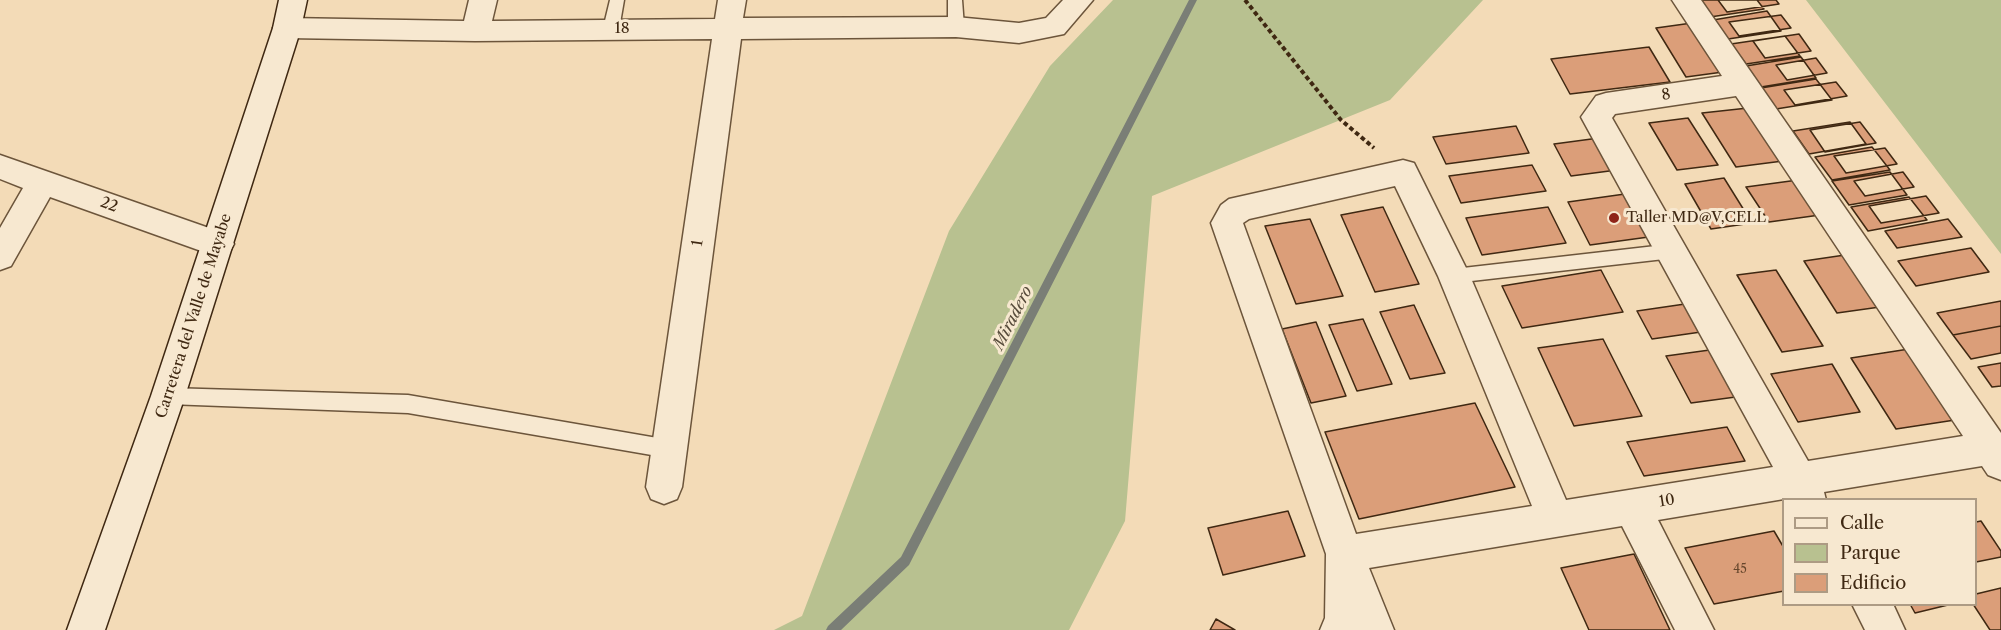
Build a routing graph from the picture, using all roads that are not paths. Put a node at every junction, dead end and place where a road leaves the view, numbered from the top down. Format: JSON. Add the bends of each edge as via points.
{"nodes":[{"id":1,"x":483,"y":0,"type":"edge"},
{"id":2,"x":617,"y":0,"type":"edge"},
{"id":3,"x":1079,"y":0,"type":"edge"},
{"id":4,"x":1686,"y":0,"type":"edge"},
{"id":5,"x":290,"y":14,"type":"edge"},
{"id":6,"x":956,"y":14,"type":"edge"},
{"id":7,"x":730,"y":15,"type":"edge"},
{"id":8,"x":611,"y":29,"type":"junction"},
{"id":9,"x":476,"y":30,"type":"junction"},
{"id":10,"x":1742,"y":84,"type":"junction"},
{"id":11,"x":0,"y":167,"type":"edge"},
{"id":12,"x":43,"y":181,"type":"junction"},
{"id":13,"x":218,"y":244,"type":"junction"},
{"id":14,"x":1673,"y":251,"type":"junction"},
{"id":15,"x":0,"y":257,"type":"edge"},
{"id":16,"x":1454,"y":276,"type":"junction"},
{"id":17,"x":168,"y":396,"type":"junction"},
{"id":18,"x":669,"y":449,"type":"junction"},
{"id":19,"x":1996,"y":456,"type":"edge"},
{"id":20,"x":664,"y":487,"type":"dead end"},
{"id":21,"x":1804,"y":490,"type":"edge"},
{"id":22,"x":1632,"y":507,"type":"junction"},
{"id":23,"x":1556,"y":519,"type":"junction"},
{"id":24,"x":1345,"y":554,"type":"junction"},
{"id":25,"x":1872,"y":606,"type":"edge"},
{"id":26,"x":86,"y":630,"type":"edge"},
{"id":27,"x":1339,"y":630,"type":"edge"},
{"id":28,"x":1375,"y":630,"type":"edge"},
{"id":29,"x":1695,"y":630,"type":"edge"},
{"id":30,"x":1886,"y":630,"type":"edge"}],
"edges":[{"from":1,"to":9,"type":"street"},
{"from":2,"to":8,"type":"lane"},
{"from":3,"to":6,"type":"street","name":"18","via":[[1054,27],[1019,33]]},
{"from":4,"to":10,"type":"street"},
{"from":5,"to":9,"type":"street","name":"18"},
{"from":5,"to":13,"type":"street","name":"Carretera del Valle de Mayabe"},
{"from":6,"to":7,"type":"street","name":"18"},
{"from":7,"to":8,"type":"street","name":"18"},
{"from":7,"to":18,"type":"street","name":"1"},
{"from":8,"to":9,"type":"street","name":"18"},
{"from":10,"to":14,"type":"street","name":"8","via":[[1606,104],[1596,117]]},
{"from":10,"to":19,"type":"street"},
{"from":11,"to":12,"type":"street","name":"22"},
{"from":12,"to":13,"type":"street","name":"22"},
{"from":12,"to":15,"type":"street"},
{"from":13,"to":17,"type":"street","name":"Carretera del Valle de Mayabe"},
{"from":14,"to":16,"type":"lane"},
{"from":14,"to":21,"type":"street"},
{"from":16,"to":23,"type":"street"},
{"from":16,"to":24,"type":"street","via":[[1404,172],[1240,208],[1227,223]]},
{"from":17,"to":18,"type":"lane","via":[[408,404]]},
{"from":17,"to":26,"type":"street","name":"Carretera del Valle de Mayabe"},
{"from":18,"to":20,"type":"street","name":"1"},
{"from":19,"to":21,"type":"street","name":"10"},
{"from":21,"to":22,"type":"street","name":"10"},
{"from":22,"to":23,"type":"street","name":"10"},
{"from":22,"to":29,"type":"street"},
{"from":23,"to":24,"type":"street","name":"10"},
{"from":24,"to":27,"type":"street","via":[[1344,620]]},
{"from":24,"to":28,"type":"street"},
{"from":25,"to":30,"type":"street"}]}
